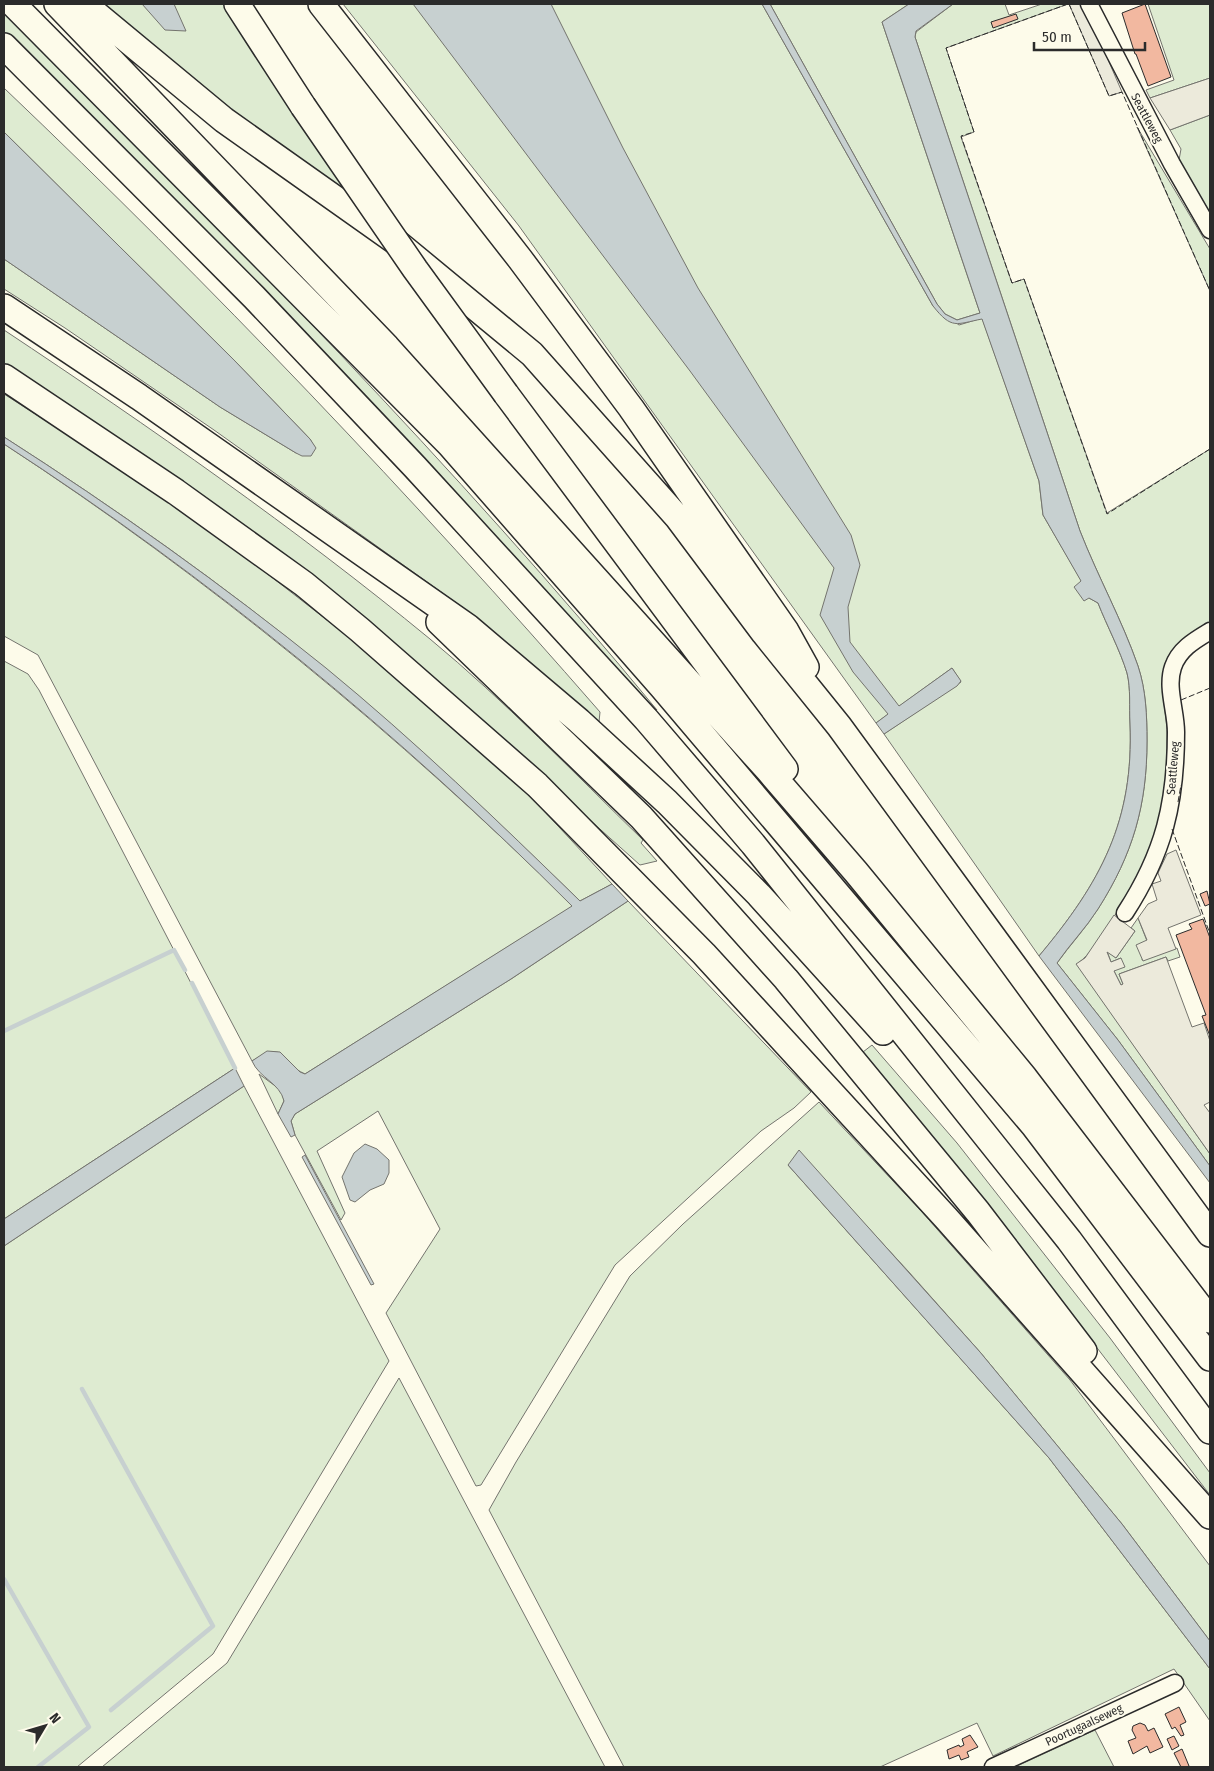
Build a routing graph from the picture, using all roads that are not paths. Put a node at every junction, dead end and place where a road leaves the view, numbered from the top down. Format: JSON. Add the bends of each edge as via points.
{"nodes":[{"id":1,"x":13,"y":4,"type":"edge"},
{"id":2,"x":57,"y":4,"type":"edge"},
{"id":3,"x":84,"y":4,"type":"edge"},
{"id":4,"x":237,"y":4,"type":"edge"},
{"id":5,"x":321,"y":4,"type":"edge"},
{"id":6,"x":1089,"y":4,"type":"edge"},
{"id":7,"x":4,"y":46,"type":"edge"},
{"id":8,"x":1210,"y":230,"type":"edge"},
{"id":9,"x":4,"y":306,"type":"edge"},
{"id":10,"x":4,"y":377,"type":"edge"},
{"id":11,"x":384,"y":570,"type":"junction"},
{"id":12,"x":1210,"y":630,"type":"edge"},
{"id":13,"x":849,"y":739,"type":"junction"},
{"id":14,"x":856,"y":872,"type":"junction"},
{"id":15,"x":1126,"y":914,"type":"dead end"},
{"id":16,"x":1210,"y":1234,"type":"edge"},
{"id":17,"x":1069,"y":1240,"type":"junction"},
{"id":18,"x":1210,"y":1320,"type":"edge"},
{"id":19,"x":1210,"y":1358,"type":"edge"},
{"id":20,"x":1210,"y":1431,"type":"edge"},
{"id":21,"x":1210,"y":1515,"type":"edge"},
{"id":22,"x":1175,"y":1682,"type":"dead end"},
{"id":23,"x":993,"y":1767,"type":"edge"}],
"edges":[{"from":1,"to":19,"type":"highway","via":[[450,445],[662,687],[1034,1126]]},
{"from":2,"to":14,"type":"highway","via":[[387,347]]},
{"from":3,"to":13,"type":"highway","via":[[224,120],[394,241],[532,354],[678,518]]},
{"from":4,"to":14,"type":"highway","bridge":true,"via":[[415,269],[784,768]]},
{"from":5,"to":13,"type":"highway","via":[[520,259],[630,408],[786,631]]},
{"from":6,"to":8,"type":"street","name":"Seattleweg","via":[[1140,106]]},
{"from":7,"to":17,"type":"highway","via":[[254,297],[646,719],[754,844]]},
{"from":9,"to":11,"type":"highway"},
{"from":10,"to":21,"type":"highway","via":[[176,492],[304,584],[537,785],[717,968],[946,1218]]},
{"from":11,"to":17,"type":"highway","via":[[468,627],[580,721],[667,802],[759,895]]},
{"from":11,"to":21,"type":"highway","via":[[642,817],[786,978],[978,1212]]},
{"from":12,"to":15,"type":"street","name":"Seattleweg","via":[[1187,646],[1173,666],[1175,769],[1169,806],[1159,851]]},
{"from":13,"to":16,"type":"highway"},
{"from":14,"to":18,"type":"highway","via":[[1025,1078]]},
{"from":17,"to":20,"type":"highway"},
{"from":22,"to":23,"type":"street","name":"Poortugaalseweg"}]}
